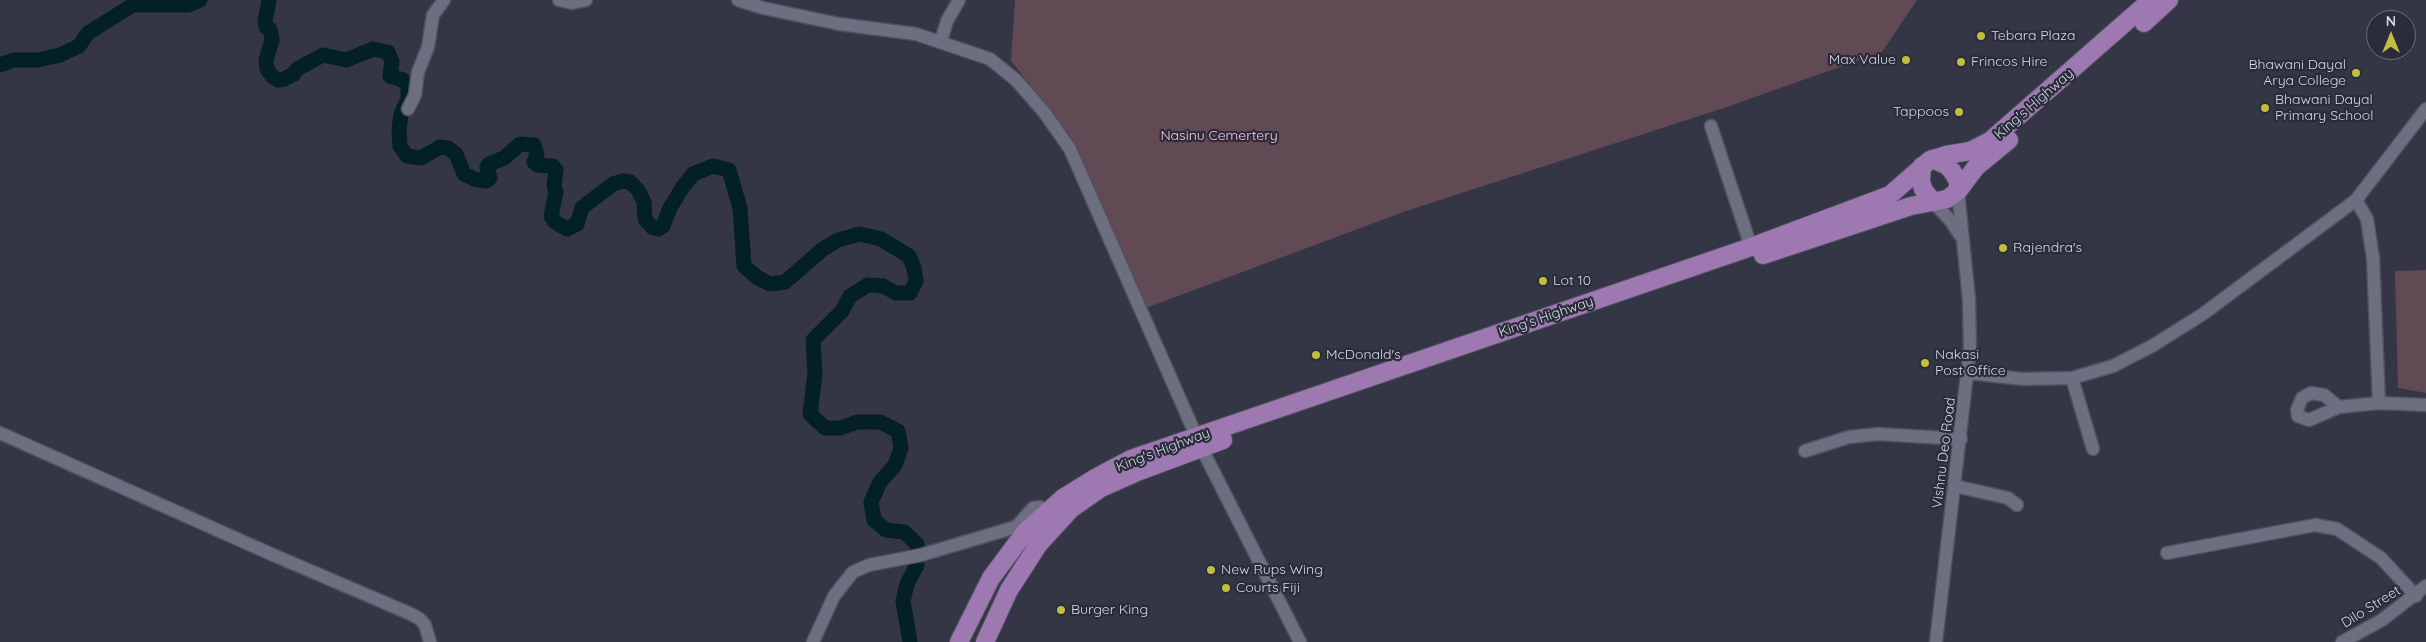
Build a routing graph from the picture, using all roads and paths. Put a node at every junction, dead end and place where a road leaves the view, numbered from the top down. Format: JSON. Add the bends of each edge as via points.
{"nodes":[{"id":1,"x":444,"y":0,"type":"edge"},
{"id":2,"x":559,"y":0,"type":"edge"},
{"id":3,"x":586,"y":0,"type":"edge"},
{"id":4,"x":738,"y":0,"type":"edge"},
{"id":5,"x":959,"y":0,"type":"edge"},
{"id":6,"x":2151,"y":0,"type":"edge"},
{"id":7,"x":2170,"y":0,"type":"edge"},
{"id":8,"x":753,"y":2,"type":"edge"},
{"id":9,"x":941,"y":41,"type":"junction"},
{"id":10,"x":408,"y":109,"type":"dead end"},
{"id":11,"x":2426,"y":109,"type":"edge"},
{"id":12,"x":1711,"y":126,"type":"dead end"},
{"id":13,"x":1927,"y":162,"type":"junction"},
{"id":14,"x":1958,"y":191,"type":"junction"},
{"id":15,"x":2356,"y":200,"type":"junction"},
{"id":16,"x":1933,"y":202,"type":"junction"},
{"id":17,"x":1961,"y":238,"type":"junction"},
{"id":18,"x":1751,"y":247,"type":"junction"},
{"id":19,"x":1969,"y":373,"type":"junction"},
{"id":20,"x":2072,"y":378,"type":"junction"},
{"id":21,"x":2378,"y":402,"type":"junction"},
{"id":22,"x":2426,"y":405,"type":"edge"},
{"id":23,"x":2339,"y":407,"type":"dead end"},
{"id":24,"x":0,"y":433,"type":"edge"},
{"id":25,"x":1961,"y":439,"type":"junction"},
{"id":26,"x":1199,"y":442,"type":"junction"},
{"id":27,"x":2093,"y":449,"type":"dead end"},
{"id":28,"x":1805,"y":451,"type":"dead end"},
{"id":29,"x":1955,"y":486,"type":"junction"},
{"id":30,"x":2017,"y":505,"type":"dead end"},
{"id":31,"x":1045,"y":513,"type":"junction"},
{"id":32,"x":2168,"y":553,"type":"dead end"},
{"id":33,"x":2426,"y":586,"type":"edge"},
{"id":34,"x":2416,"y":596,"type":"junction"},
{"id":35,"x":960,"y":640,"type":"edge"},
{"id":36,"x":430,"y":642,"type":"edge"},
{"id":37,"x":813,"y":642,"type":"edge"},
{"id":38,"x":985,"y":642,"type":"edge"},
{"id":39,"x":1300,"y":642,"type":"edge"},
{"id":40,"x":1936,"y":642,"type":"edge"},
{"id":41,"x":2342,"y":642,"type":"edge"}],
"edges":[{"from":1,"to":10,"type":"street","via":[[433,15],[428,47]]},
{"from":2,"to":3,"type":"street","via":[[572,4]]},
{"from":4,"to":8,"type":"street"},
{"from":5,"to":9,"type":"street"},
{"from":6,"to":13,"type":"highway","name":"King's Highway","via":[[1990,141],[1970,151]]},
{"from":7,"to":14,"type":"highway","name":"King's Highway","via":[[1976,167]]},
{"from":8,"to":9,"type":"street","via":[[839,24],[916,34]]},
{"from":9,"to":26,"type":"street","via":[[990,59],[1016,80],[1070,149]]},
{"from":11,"to":15,"type":"street"},
{"from":12,"to":18,"type":"street"},
{"from":13,"to":14,"type":"highway","via":[[1946,165],[1958,181]]},
{"from":13,"to":16,"type":"highway","via":[[1920,181],[1922,189]]},
{"from":13,"to":18,"type":"highway","name":"King's Highway","via":[[1890,195]]},
{"from":14,"to":16,"type":"highway","name":"King's Highway","via":[[1941,202]]},
{"from":14,"to":17,"type":"street","name":"Vishnu Deo Road"},
{"from":15,"to":20,"type":"street","via":[[2203,314],[2152,346],[2113,366]]},
{"from":15,"to":21,"type":"street","via":[[2367,219],[2373,258]]},
{"from":16,"to":17,"type":"street","name":"Vishnu Deo Road"},
{"from":16,"to":26,"type":"highway","name":"King's Highway","via":[[1911,206]]},
{"from":17,"to":19,"type":"street","name":"Vishnu Deo Road","via":[[1969,300]]},
{"from":18,"to":26,"type":"highway","name":"King's Highway"},
{"from":19,"to":20,"type":"street","via":[[2023,379]]},
{"from":19,"to":25,"type":"street","name":"Vishnu Deo Road"},
{"from":20,"to":27,"type":"street"},
{"from":21,"to":22,"type":"street"},
{"from":21,"to":23,"type":"street"},
{"from":24,"to":36,"type":"street","via":[[411,614],[425,625]]},
{"from":25,"to":28,"type":"street","via":[[1878,434],[1848,437]]},
{"from":25,"to":29,"type":"street","name":"Vishnu Deo Road"},
{"from":26,"to":31,"type":"highway","name":"King's Highway","via":[[1131,459],[1088,482]]},
{"from":26,"to":38,"type":"highway","name":"King's Highway","via":[[1101,488],[1071,509],[1038,544],[1009,590]]},
{"from":26,"to":39,"type":"street"},
{"from":29,"to":30,"type":"street","via":[[2008,498]]},
{"from":29,"to":40,"type":"street","name":"Vishnu Deo Road"},
{"from":31,"to":35,"type":"highway","name":"King's Highway","via":[[1026,531],[992,578]]},
{"from":31,"to":37,"type":"street","via":[[1040,507],[1033,508],[1018,526],[921,555],[868,565],[853,572],[834,596]]},
{"from":32,"to":34,"type":"street","via":[[2315,525],[2337,529],[2381,558]]},
{"from":33,"to":34,"type":"street","name":"Dilo Street"},
{"from":34,"to":41,"type":"street","name":"Dilo Street"}]}
